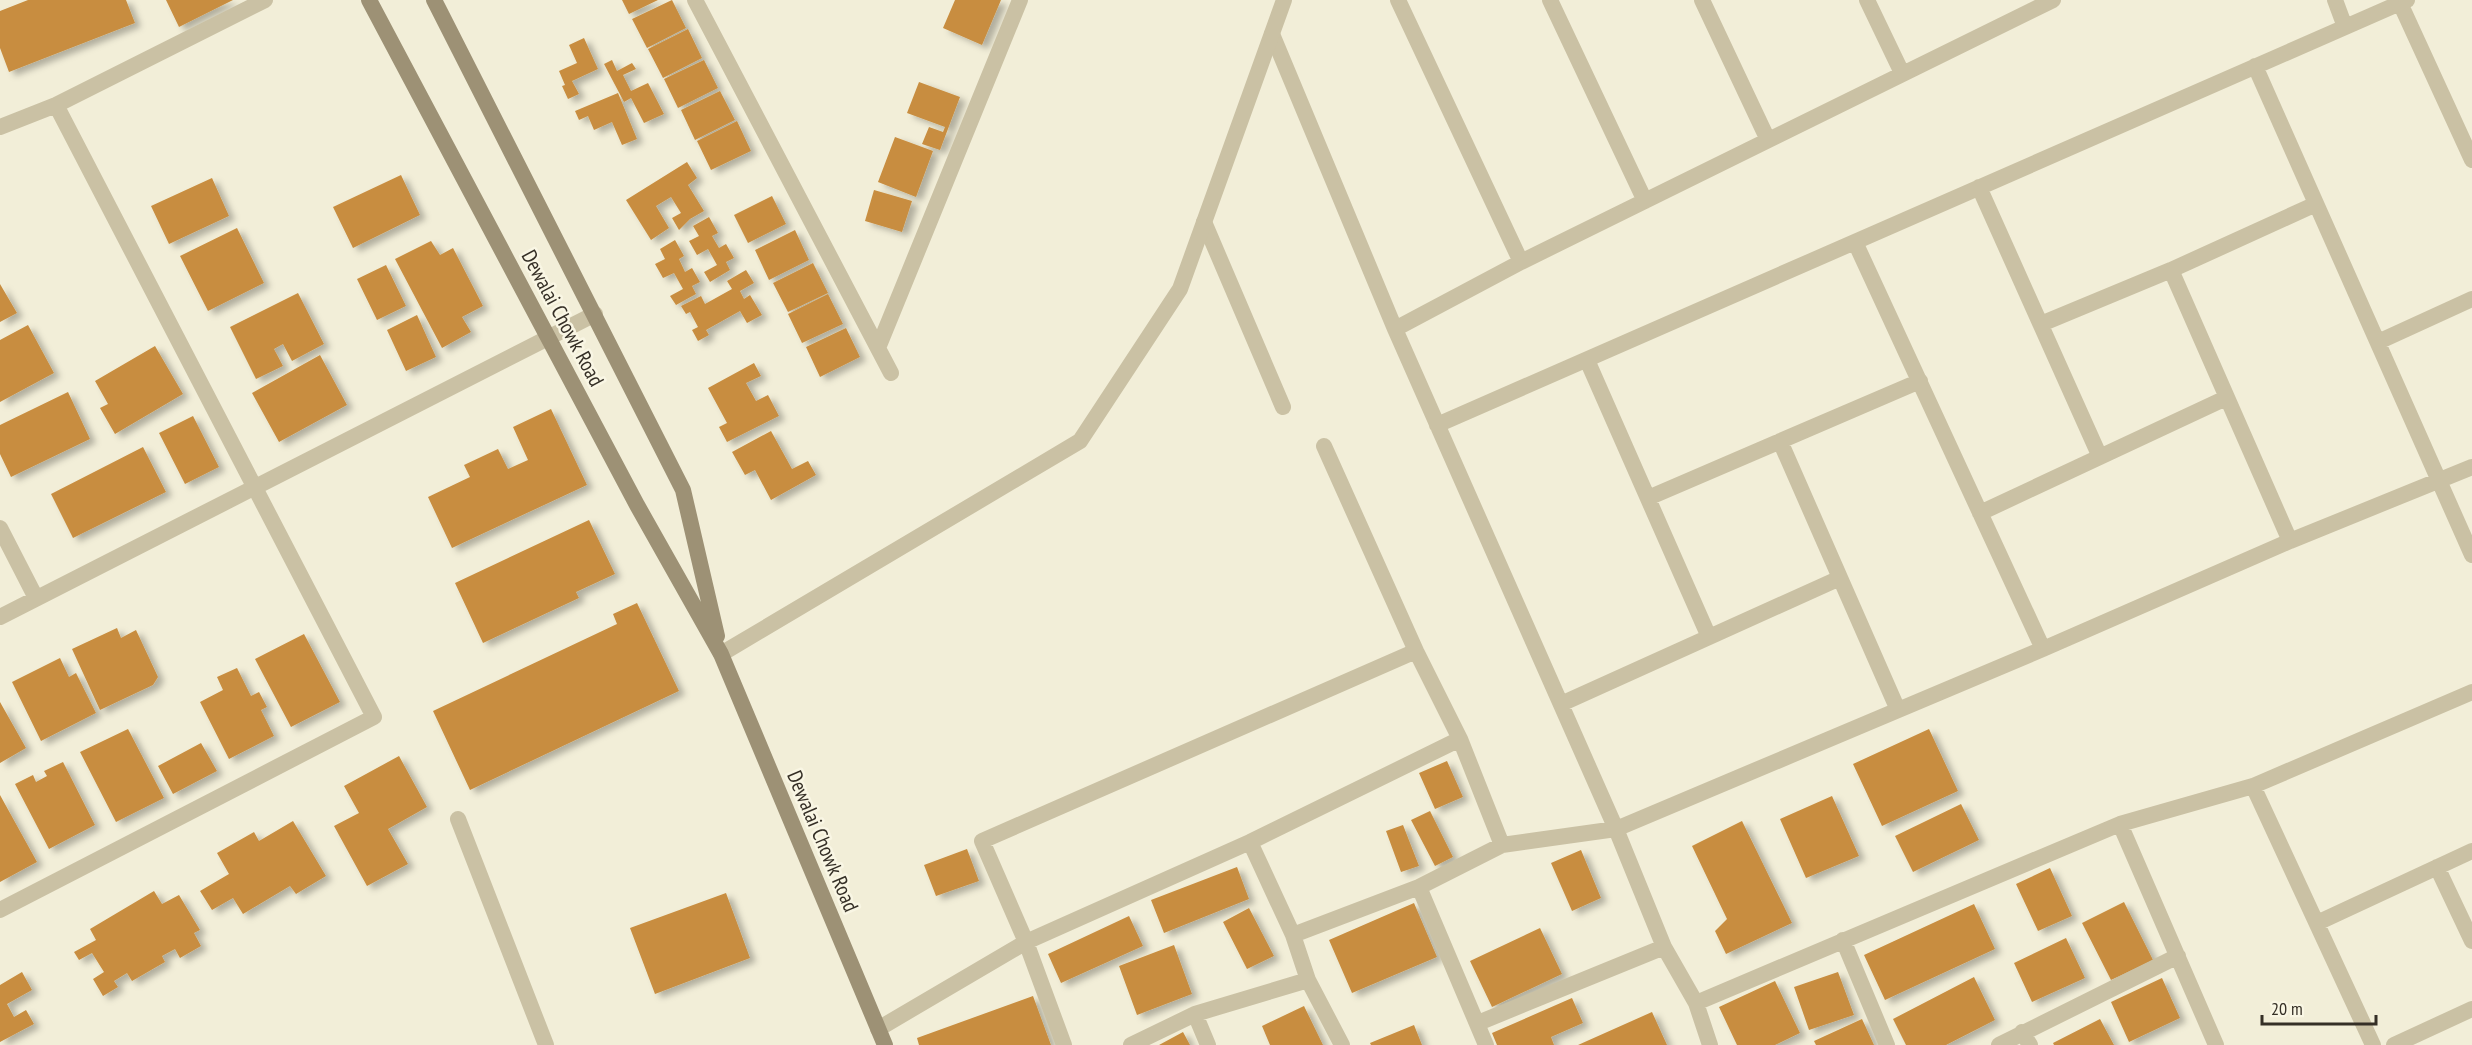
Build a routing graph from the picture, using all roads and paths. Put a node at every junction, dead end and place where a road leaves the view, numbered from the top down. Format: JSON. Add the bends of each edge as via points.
{"nodes":[{"id":1,"x":265,"y":0,"type":"edge"},
{"id":2,"x":369,"y":0,"type":"edge"},
{"id":3,"x":434,"y":0,"type":"edge"},
{"id":4,"x":695,"y":0,"type":"edge"},
{"id":5,"x":1020,"y":0,"type":"edge"},
{"id":6,"x":1284,"y":0,"type":"edge"},
{"id":7,"x":1398,"y":0,"type":"edge"},
{"id":8,"x":1550,"y":0,"type":"edge"},
{"id":9,"x":1702,"y":0,"type":"edge"},
{"id":10,"x":1867,"y":0,"type":"edge"},
{"id":11,"x":2053,"y":0,"type":"edge"},
{"id":12,"x":2335,"y":0,"type":"edge"},
{"id":13,"x":2404,"y":2,"type":"edge"},
{"id":14,"x":2030,"y":5,"type":"edge"},
{"id":15,"x":2345,"y":27,"type":"junction"},
{"id":16,"x":1272,"y":34,"type":"junction"},
{"id":17,"x":2255,"y":66,"type":"junction"},
{"id":18,"x":1902,"y":74,"type":"junction"},
{"id":19,"x":56,"y":105,"type":"junction"},
{"id":20,"x":0,"y":127,"type":"edge"},
{"id":21,"x":1768,"y":140,"type":"junction"},
{"id":22,"x":2470,"y":150,"type":"edge"},
{"id":23,"x":1979,"y":187,"type":"junction"},
{"id":24,"x":1645,"y":201,"type":"junction"},
{"id":25,"x":2316,"y":204,"type":"junction"},
{"id":26,"x":1204,"y":222,"type":"junction"},
{"id":27,"x":1855,"y":242,"type":"junction"},
{"id":28,"x":1521,"y":262,"type":"junction"},
{"id":29,"x":2171,"y":270,"type":"junction"},
{"id":30,"x":2472,"y":299,"type":"edge"},
{"id":31,"x":595,"y":314,"type":"junction"},
{"id":32,"x":2041,"y":324,"type":"junction"},
{"id":33,"x":1395,"y":329,"type":"junction"},
{"id":34,"x":548,"y":338,"type":"junction"},
{"id":35,"x":2378,"y":342,"type":"junction"},
{"id":36,"x":878,"y":348,"type":"junction"},
{"id":37,"x":1587,"y":360,"type":"junction"},
{"id":38,"x":891,"y":373,"type":"dead end"},
{"id":39,"x":1920,"y":381,"type":"junction"},
{"id":40,"x":2226,"y":398,"type":"junction"},
{"id":41,"x":1283,"y":407,"type":"dead end"},
{"id":42,"x":1437,"y":425,"type":"junction"},
{"id":43,"x":1780,"y":441,"type":"junction"},
{"id":44,"x":1324,"y":446,"type":"dead end"},
{"id":45,"x":2100,"y":457,"type":"junction"},
{"id":46,"x":2472,"y":467,"type":"edge"},
{"id":47,"x":2439,"y":481,"type":"junction"},
{"id":48,"x":255,"y":487,"type":"junction"},
{"id":49,"x":1648,"y":498,"type":"junction"},
{"id":50,"x":1980,"y":513,"type":"junction"},
{"id":51,"x":0,"y":528,"type":"edge"},
{"id":52,"x":2290,"y":541,"type":"junction"},
{"id":53,"x":2472,"y":555,"type":"edge"},
{"id":54,"x":1840,"y":578,"type":"junction"},
{"id":55,"x":36,"y":598,"type":"junction"},
{"id":56,"x":0,"y":617,"type":"edge"},
{"id":57,"x":1709,"y":637,"type":"junction"},
{"id":58,"x":2043,"y":648,"type":"junction"},
{"id":59,"x":1416,"y":651,"type":"junction"},
{"id":60,"x":721,"y":654,"type":"junction"},
{"id":61,"x":2472,"y":692,"type":"edge"},
{"id":62,"x":1560,"y":704,"type":"junction"},
{"id":63,"x":1898,"y":710,"type":"junction"},
{"id":64,"x":1460,"y":739,"type":"junction"},
{"id":65,"x":2253,"y":786,"type":"junction"},
{"id":66,"x":458,"y":819,"type":"dead end"},
{"id":67,"x":2120,"y":824,"type":"junction"},
{"id":68,"x":1616,"y":829,"type":"junction"},
{"id":69,"x":1250,"y":842,"type":"junction"},
{"id":70,"x":1502,"y":845,"type":"junction"},
{"id":71,"x":2472,"y":851,"type":"edge"},
{"id":72,"x":2437,"y":867,"type":"junction"},
{"id":73,"x":1419,"y":887,"type":"junction"},
{"id":74,"x":0,"y":910,"type":"edge"},
{"id":75,"x":2317,"y":923,"type":"junction"},
{"id":76,"x":1293,"y":935,"type":"junction"},
{"id":77,"x":1843,"y":940,"type":"junction"},
{"id":78,"x":2472,"y":941,"type":"edge"},
{"id":79,"x":1026,"y":942,"type":"junction"},
{"id":80,"x":1664,"y":947,"type":"junction"},
{"id":81,"x":2178,"y":956,"type":"junction"},
{"id":82,"x":1308,"y":980,"type":"junction"},
{"id":83,"x":1696,"y":1003,"type":"junction"},
{"id":84,"x":2472,"y":1009,"type":"edge"},
{"id":85,"x":1195,"y":1014,"type":"junction"},
{"id":86,"x":1478,"y":1023,"type":"junction"},
{"id":87,"x":881,"y":1037,"type":"edge"},
{"id":88,"x":2026,"y":1038,"type":"edge"},
{"id":89,"x":546,"y":1045,"type":"edge"},
{"id":90,"x":1064,"y":1045,"type":"edge"},
{"id":91,"x":1131,"y":1045,"type":"edge"},
{"id":92,"x":1208,"y":1045,"type":"edge"},
{"id":93,"x":1342,"y":1045,"type":"edge"},
{"id":94,"x":1486,"y":1045,"type":"edge"},
{"id":95,"x":1710,"y":1045,"type":"edge"},
{"id":96,"x":1887,"y":1045,"type":"edge"},
{"id":97,"x":1999,"y":1045,"type":"edge"},
{"id":98,"x":2217,"y":1045,"type":"edge"},
{"id":99,"x":2373,"y":1045,"type":"edge"},
{"id":100,"x":2394,"y":1045,"type":"edge"}],
"edges":[{"from":1,"to":19,"type":"street"},
{"from":2,"to":34,"type":"main road","name":"Dewalai Chowk Road"},
{"from":3,"to":31,"type":"main road","name":"Dewalai Chowk Road"},
{"from":4,"to":36,"type":"street"},
{"from":5,"to":36,"type":"street"},
{"from":6,"to":16,"type":"street"},
{"from":7,"to":28,"type":"street"},
{"from":8,"to":24,"type":"street"},
{"from":9,"to":21,"type":"street"},
{"from":10,"to":18,"type":"street"},
{"from":11,"to":14,"type":"street"},
{"from":12,"to":15,"type":"street"},
{"from":13,"to":15,"type":"street"},
{"from":13,"to":22,"type":"street"},
{"from":14,"to":18,"type":"street"},
{"from":15,"to":17,"type":"street"},
{"from":16,"to":26,"type":"street"},
{"from":16,"to":33,"type":"street"},
{"from":17,"to":23,"type":"street"},
{"from":17,"to":25,"type":"street"},
{"from":18,"to":21,"type":"street"},
{"from":19,"to":20,"type":"street"},
{"from":19,"to":48,"type":"street"},
{"from":21,"to":24,"type":"street"},
{"from":23,"to":27,"type":"street"},
{"from":23,"to":32,"type":"street"},
{"from":24,"to":28,"type":"street"},
{"from":25,"to":29,"type":"street"},
{"from":25,"to":35,"type":"street"},
{"from":26,"to":41,"type":"street"},
{"from":26,"to":60,"type":"street","via":[[1180,289],[1080,441]]},
{"from":27,"to":37,"type":"street"},
{"from":27,"to":39,"type":"street"},
{"from":28,"to":33,"type":"street"},
{"from":29,"to":32,"type":"street"},
{"from":29,"to":40,"type":"street"},
{"from":30,"to":35,"type":"street"},
{"from":31,"to":34,"type":"street"},
{"from":31,"to":60,"type":"main road","name":"Dewalai Chowk Road","via":[[683,490]]},
{"from":32,"to":45,"type":"street"},
{"from":33,"to":42,"type":"street"},
{"from":34,"to":48,"type":"street"},
{"from":34,"to":60,"type":"main road","name":"Dewalai Chowk Road"},
{"from":35,"to":47,"type":"street"},
{"from":36,"to":38,"type":"street"},
{"from":37,"to":42,"type":"street"},
{"from":37,"to":49,"type":"street"},
{"from":39,"to":43,"type":"street"},
{"from":39,"to":50,"type":"street"},
{"from":40,"to":45,"type":"street"},
{"from":40,"to":52,"type":"street"},
{"from":42,"to":62,"type":"street"},
{"from":43,"to":49,"type":"street"},
{"from":43,"to":54,"type":"street"},
{"from":44,"to":59,"type":"street"},
{"from":45,"to":50,"type":"street"},
{"from":46,"to":47,"type":"street"},
{"from":47,"to":52,"type":"street"},
{"from":47,"to":53,"type":"street"},
{"from":48,"to":55,"type":"street"},
{"from":48,"to":74,"type":"street","via":[[374,717]]},
{"from":49,"to":57,"type":"street"},
{"from":50,"to":58,"type":"street"},
{"from":51,"to":55,"type":"street"},
{"from":52,"to":58,"type":"street"},
{"from":54,"to":57,"type":"street"},
{"from":54,"to":63,"type":"street"},
{"from":55,"to":56,"type":"street"},
{"from":57,"to":62,"type":"street"},
{"from":58,"to":63,"type":"street"},
{"from":59,"to":64,"type":"street"},
{"from":59,"to":79,"type":"street","via":[[982,841]]},
{"from":60,"to":87,"type":"main road","name":"Dewalai Chowk Road"},
{"from":61,"to":65,"type":"street"},
{"from":62,"to":68,"type":"street"},
{"from":63,"to":68,"type":"street"},
{"from":64,"to":69,"type":"street"},
{"from":64,"to":70,"type":"street"},
{"from":65,"to":67,"type":"street"},
{"from":65,"to":75,"type":"street"},
{"from":66,"to":89,"type":"street"},
{"from":67,"to":77,"type":"street"},
{"from":67,"to":81,"type":"street"},
{"from":68,"to":70,"type":"street"},
{"from":68,"to":80,"type":"street"},
{"from":69,"to":76,"type":"street"},
{"from":69,"to":79,"type":"street"},
{"from":70,"to":73,"type":"street"},
{"from":71,"to":72,"type":"street"},
{"from":72,"to":75,"type":"street"},
{"from":72,"to":78,"type":"street"},
{"from":73,"to":76,"type":"street"},
{"from":73,"to":86,"type":"street"},
{"from":75,"to":99,"type":"street"},
{"from":76,"to":82,"type":"street"},
{"from":77,"to":83,"type":"street"},
{"from":77,"to":96,"type":"street"},
{"from":79,"to":87,"type":"street"},
{"from":79,"to":90,"type":"street"},
{"from":80,"to":83,"type":"street"},
{"from":80,"to":86,"type":"street"},
{"from":81,"to":88,"type":"street"},
{"from":81,"to":98,"type":"street"},
{"from":82,"to":85,"type":"street"},
{"from":82,"to":93,"type":"street"},
{"from":83,"to":95,"type":"street"},
{"from":84,"to":100,"type":"street"},
{"from":85,"to":91,"type":"street"},
{"from":85,"to":92,"type":"street"},
{"from":86,"to":94,"type":"street"},
{"from":88,"to":97,"type":"street"}]}
